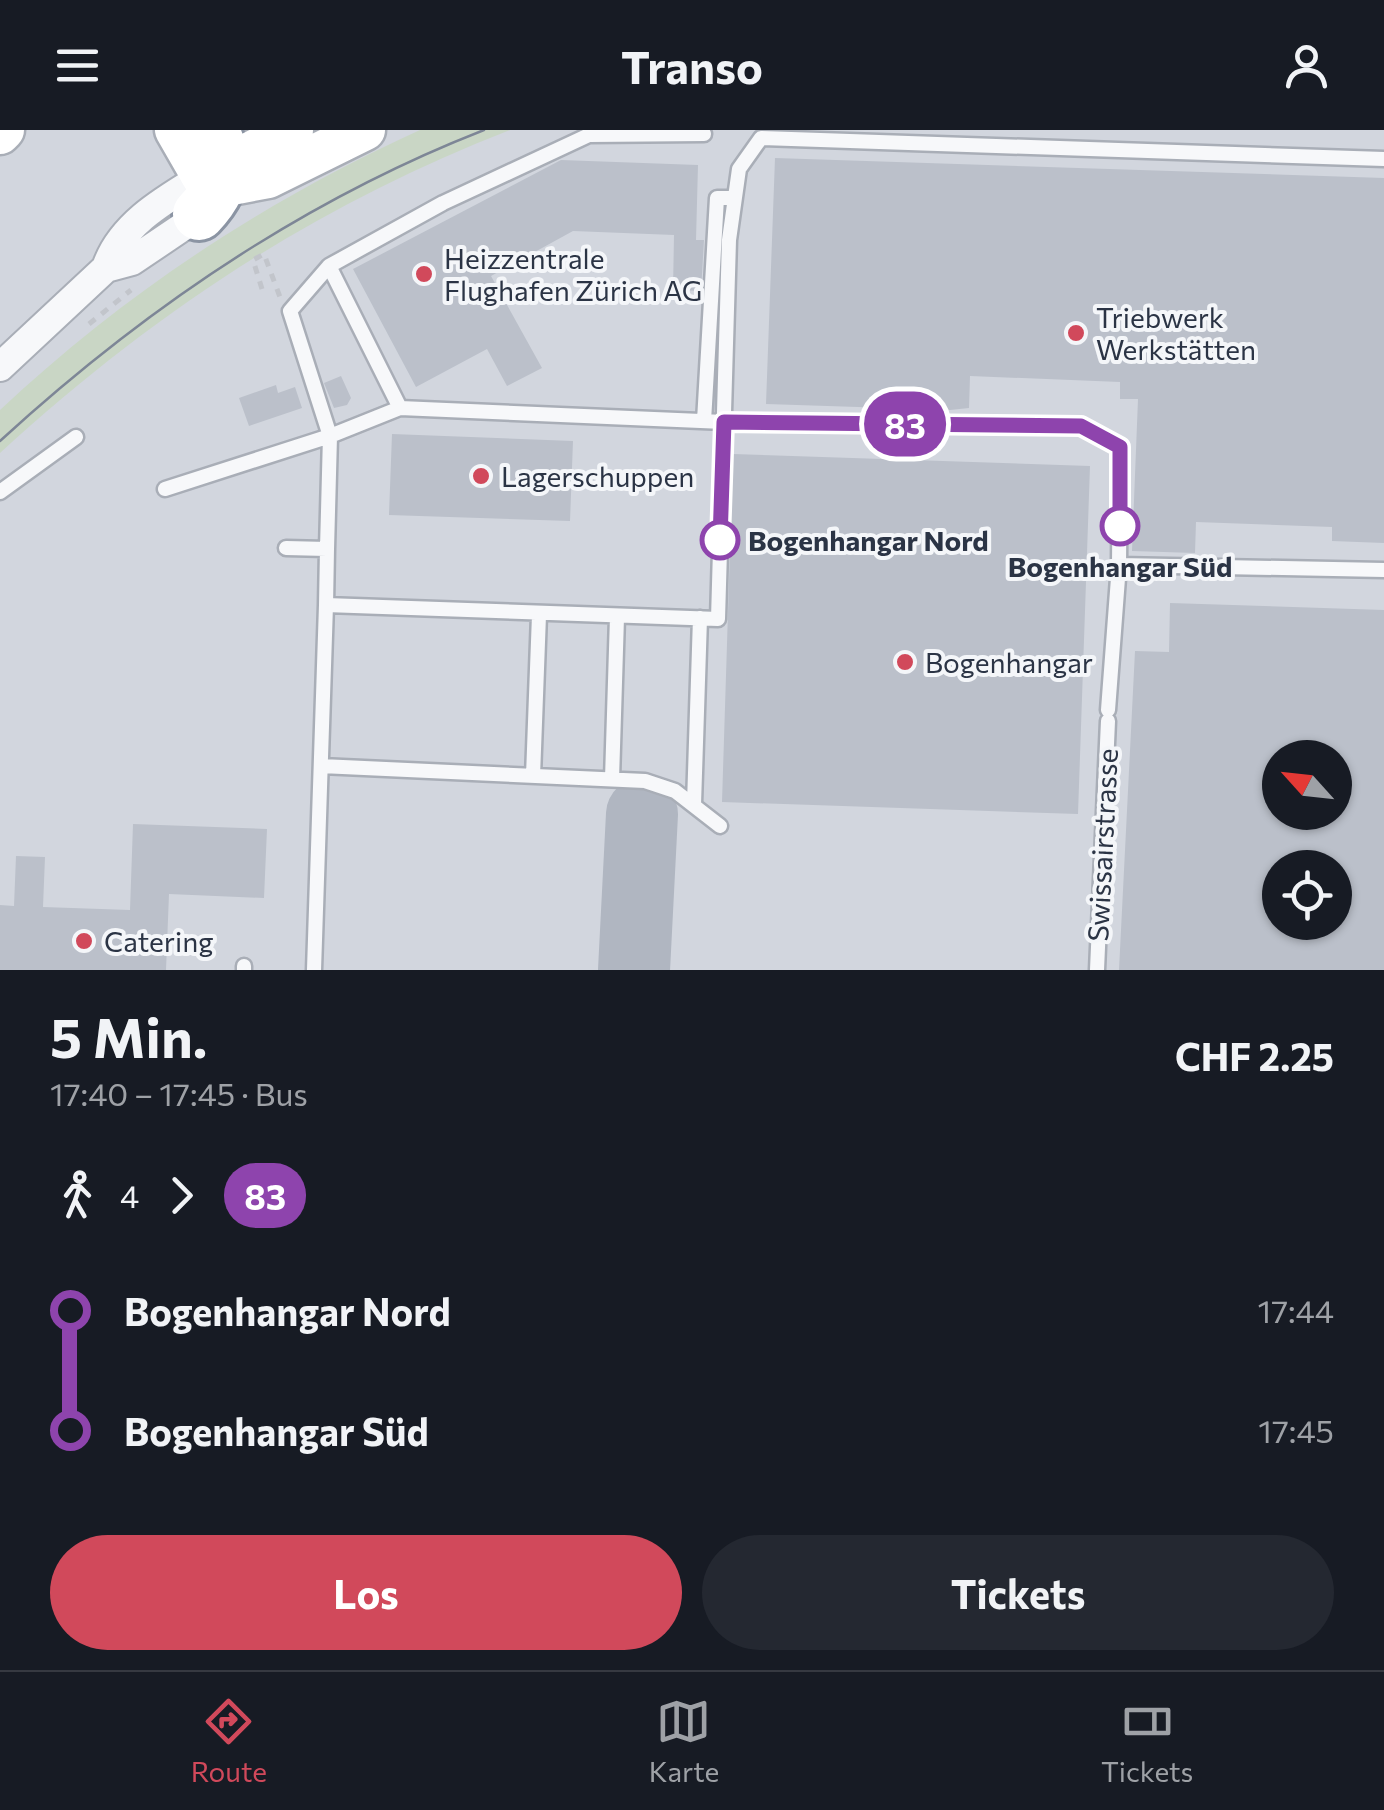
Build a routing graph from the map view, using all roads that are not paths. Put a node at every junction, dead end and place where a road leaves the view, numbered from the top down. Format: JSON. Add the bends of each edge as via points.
{"nodes":[{"id":1,"x":175,"y":130,"type":"edge"},
{"id":2,"x":293,"y":130,"type":"edge"},
{"id":3,"x":365,"y":130,"type":"edge"},
{"id":4,"x":704,"y":134,"type":"dead end"},
{"id":5,"x":1384,"y":159,"type":"edge"},
{"id":6,"x":221,"y":175,"type":"edge"},
{"id":7,"x":734,"y":198,"type":"junction"},
{"id":8,"x":329,"y":266,"type":"junction"},
{"id":9,"x":0,"y":368,"type":"edge"},
{"id":10,"x":400,"y":408,"type":"junction"},
{"id":11,"x":704,"y":421,"type":"junction"},
{"id":12,"x":724,"y":422,"type":"junction"},
{"id":13,"x":330,"y":436,"type":"junction"},
{"id":14,"x":76,"y":437,"type":"dead end"},
{"id":15,"x":165,"y":488,"type":"dead end"},
{"id":16,"x":0,"y":492,"type":"edge"},
{"id":17,"x":286,"y":548,"type":"dead end"},
{"id":18,"x":327,"y":549,"type":"junction"},
{"id":19,"x":1119,"y":566,"type":"junction"},
{"id":20,"x":1384,"y":570,"type":"edge"},
{"id":21,"x":326,"y":605,"type":"junction"},
{"id":22,"x":540,"y":615,"type":"junction"},
{"id":23,"x":617,"y":616,"type":"junction"},
{"id":24,"x":700,"y":618,"type":"junction"},
{"id":25,"x":321,"y":766,"type":"junction"},
{"id":26,"x":533,"y":776,"type":"junction"},
{"id":27,"x":612,"y":780,"type":"junction"},
{"id":28,"x":694,"y":804,"type":"junction"},
{"id":29,"x":720,"y":826,"type":"dead end"},
{"id":30,"x":314,"y":970,"type":"edge"},
{"id":31,"x":1097,"y":970,"type":"edge"}],
"edges":[{"from":1,"to":6,"type":"main road"},
{"from":2,"to":6,"type":"main road"},
{"from":3,"to":6,"type":"main road"},
{"from":4,"to":8,"type":"lane","via":[[590,135]]},
{"from":5,"to":7,"type":"lane","via":[[761,138],[739,169]]},
{"from":6,"to":9,"type":"street","via":[[132,261],[106,268]]},
{"from":7,"to":11,"type":"lane","via":[[716,198]]},
{"from":7,"to":12,"type":"lane"},
{"from":8,"to":10,"type":"lane"},
{"from":8,"to":13,"type":"lane","via":[[290,312]]},
{"from":10,"to":11,"type":"lane"},
{"from":10,"to":13,"type":"lane"},
{"from":11,"to":12,"type":"lane"},
{"from":12,"to":19,"type":"lane","name":"Swissairstrasse","via":[[1081,426],[1120,447]]},
{"from":12,"to":24,"type":"lane","via":[[718,619]]},
{"from":13,"to":15,"type":"lane"},
{"from":13,"to":18,"type":"lane"},
{"from":14,"to":16,"type":"lane"},
{"from":17,"to":18,"type":"lane"},
{"from":18,"to":21,"type":"lane"},
{"from":19,"to":20,"type":"lane"},
{"from":19,"to":31,"type":"lane","name":"Swissairstrasse"},
{"from":21,"to":22,"type":"lane"},
{"from":21,"to":25,"type":"lane"},
{"from":22,"to":23,"type":"lane"},
{"from":22,"to":26,"type":"lane"},
{"from":23,"to":24,"type":"lane"},
{"from":23,"to":27,"type":"lane"},
{"from":24,"to":28,"type":"lane"},
{"from":25,"to":26,"type":"lane"},
{"from":25,"to":30,"type":"lane"},
{"from":26,"to":27,"type":"lane"},
{"from":27,"to":28,"type":"lane","via":[[662,786]]},
{"from":28,"to":29,"type":"lane"}]}
